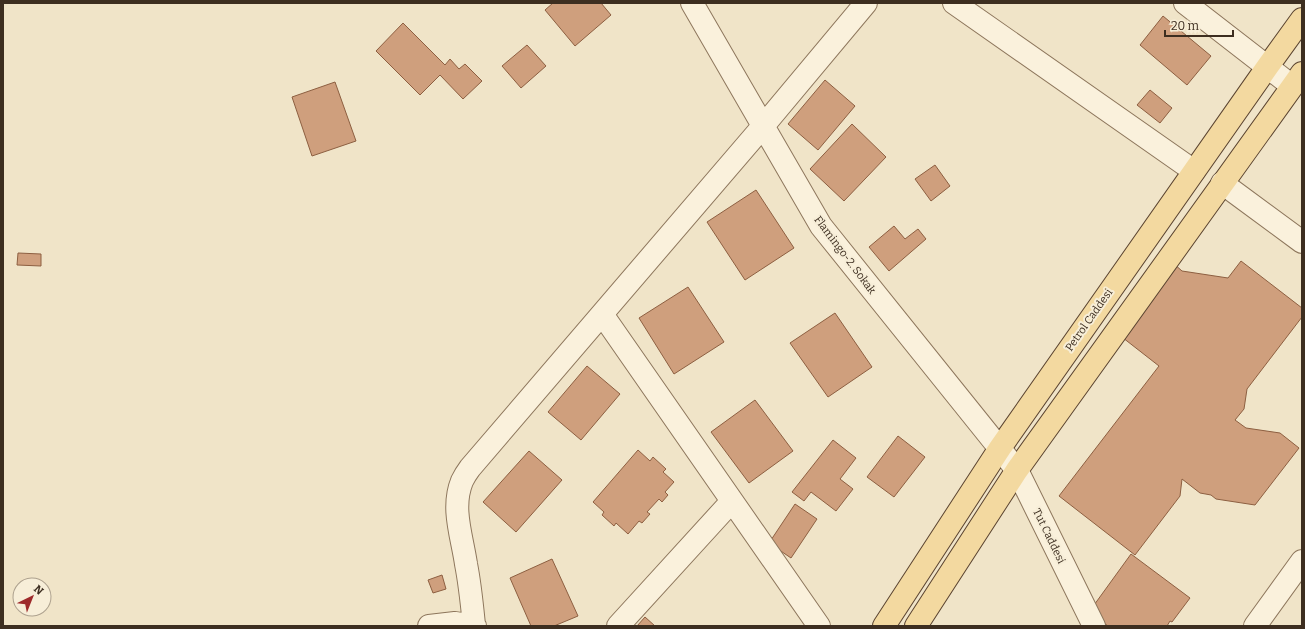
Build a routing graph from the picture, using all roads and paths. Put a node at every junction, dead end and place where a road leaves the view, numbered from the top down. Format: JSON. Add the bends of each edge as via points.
{"nodes":[{"id":1,"x":866,"y":3,"type":"edge"},
{"id":2,"x":954,"y":3,"type":"edge"},
{"id":3,"x":1185,"y":3,"type":"edge"},
{"id":4,"x":696,"y":5,"type":"edge"},
{"id":5,"x":1302,"y":19,"type":"edge"},
{"id":6,"x":1268,"y":66,"type":"junction"},
{"id":7,"x":1297,"y":79,"type":"edge"},
{"id":8,"x":764,"y":125,"type":"junction"},
{"id":9,"x":1194,"y":171,"type":"junction"},
{"id":10,"x":1222,"y":183,"type":"junction"},
{"id":11,"x":1302,"y":242,"type":"edge"},
{"id":12,"x":602,"y":314,"type":"junction"},
{"id":13,"x":1000,"y":448,"type":"junction"},
{"id":14,"x":1017,"y":470,"type":"junction"},
{"id":15,"x":732,"y":501,"type":"junction"},
{"id":16,"x":1299,"y":570,"type":"edge"},
{"id":17,"x":429,"y":626,"type":"edge"},
{"id":18,"x":474,"y":626,"type":"edge"},
{"id":19,"x":618,"y":626,"type":"edge"},
{"id":20,"x":818,"y":626,"type":"edge"},
{"id":21,"x":884,"y":626,"type":"edge"},
{"id":22,"x":916,"y":626,"type":"edge"},
{"id":23,"x":1094,"y":626,"type":"edge"},
{"id":24,"x":1255,"y":626,"type":"edge"}],
"edges":[{"from":1,"to":8,"type":"street"},
{"from":2,"to":9,"type":"street"},
{"from":3,"to":6,"type":"street"},
{"from":4,"to":8,"type":"street","name":"Flamingo-2. Sokak"},
{"from":5,"to":6,"type":"main road","name":"Petrol Caddesi"},
{"from":6,"to":7,"type":"street"},
{"from":6,"to":9,"type":"main road","name":"Petrol Caddesi"},
{"from":7,"to":10,"type":"main road"},
{"from":8,"to":12,"type":"street"},
{"from":8,"to":13,"type":"street","name":"Flamingo-2. Sokak","via":[[821,226]]},
{"from":9,"to":13,"type":"main road","name":"Petrol Caddesi"},
{"from":10,"to":11,"type":"street"},
{"from":10,"to":14,"type":"main road"},
{"from":12,"to":15,"type":"street"},
{"from":12,"to":18,"type":"street","via":[[470,468],[462,482],[458,497],[458,520]]},
{"from":13,"to":14,"type":"street","name":"Tut Caddesi"},
{"from":13,"to":21,"type":"main road","name":"Petrol Caddesi"},
{"from":14,"to":22,"type":"main road"},
{"from":14,"to":23,"type":"street","name":"Tut Caddesi"},
{"from":15,"to":19,"type":"street"},
{"from":15,"to":20,"type":"street"},
{"from":16,"to":24,"type":"street"},
{"from":17,"to":18,"type":"street","via":[[455,623]]}]}
